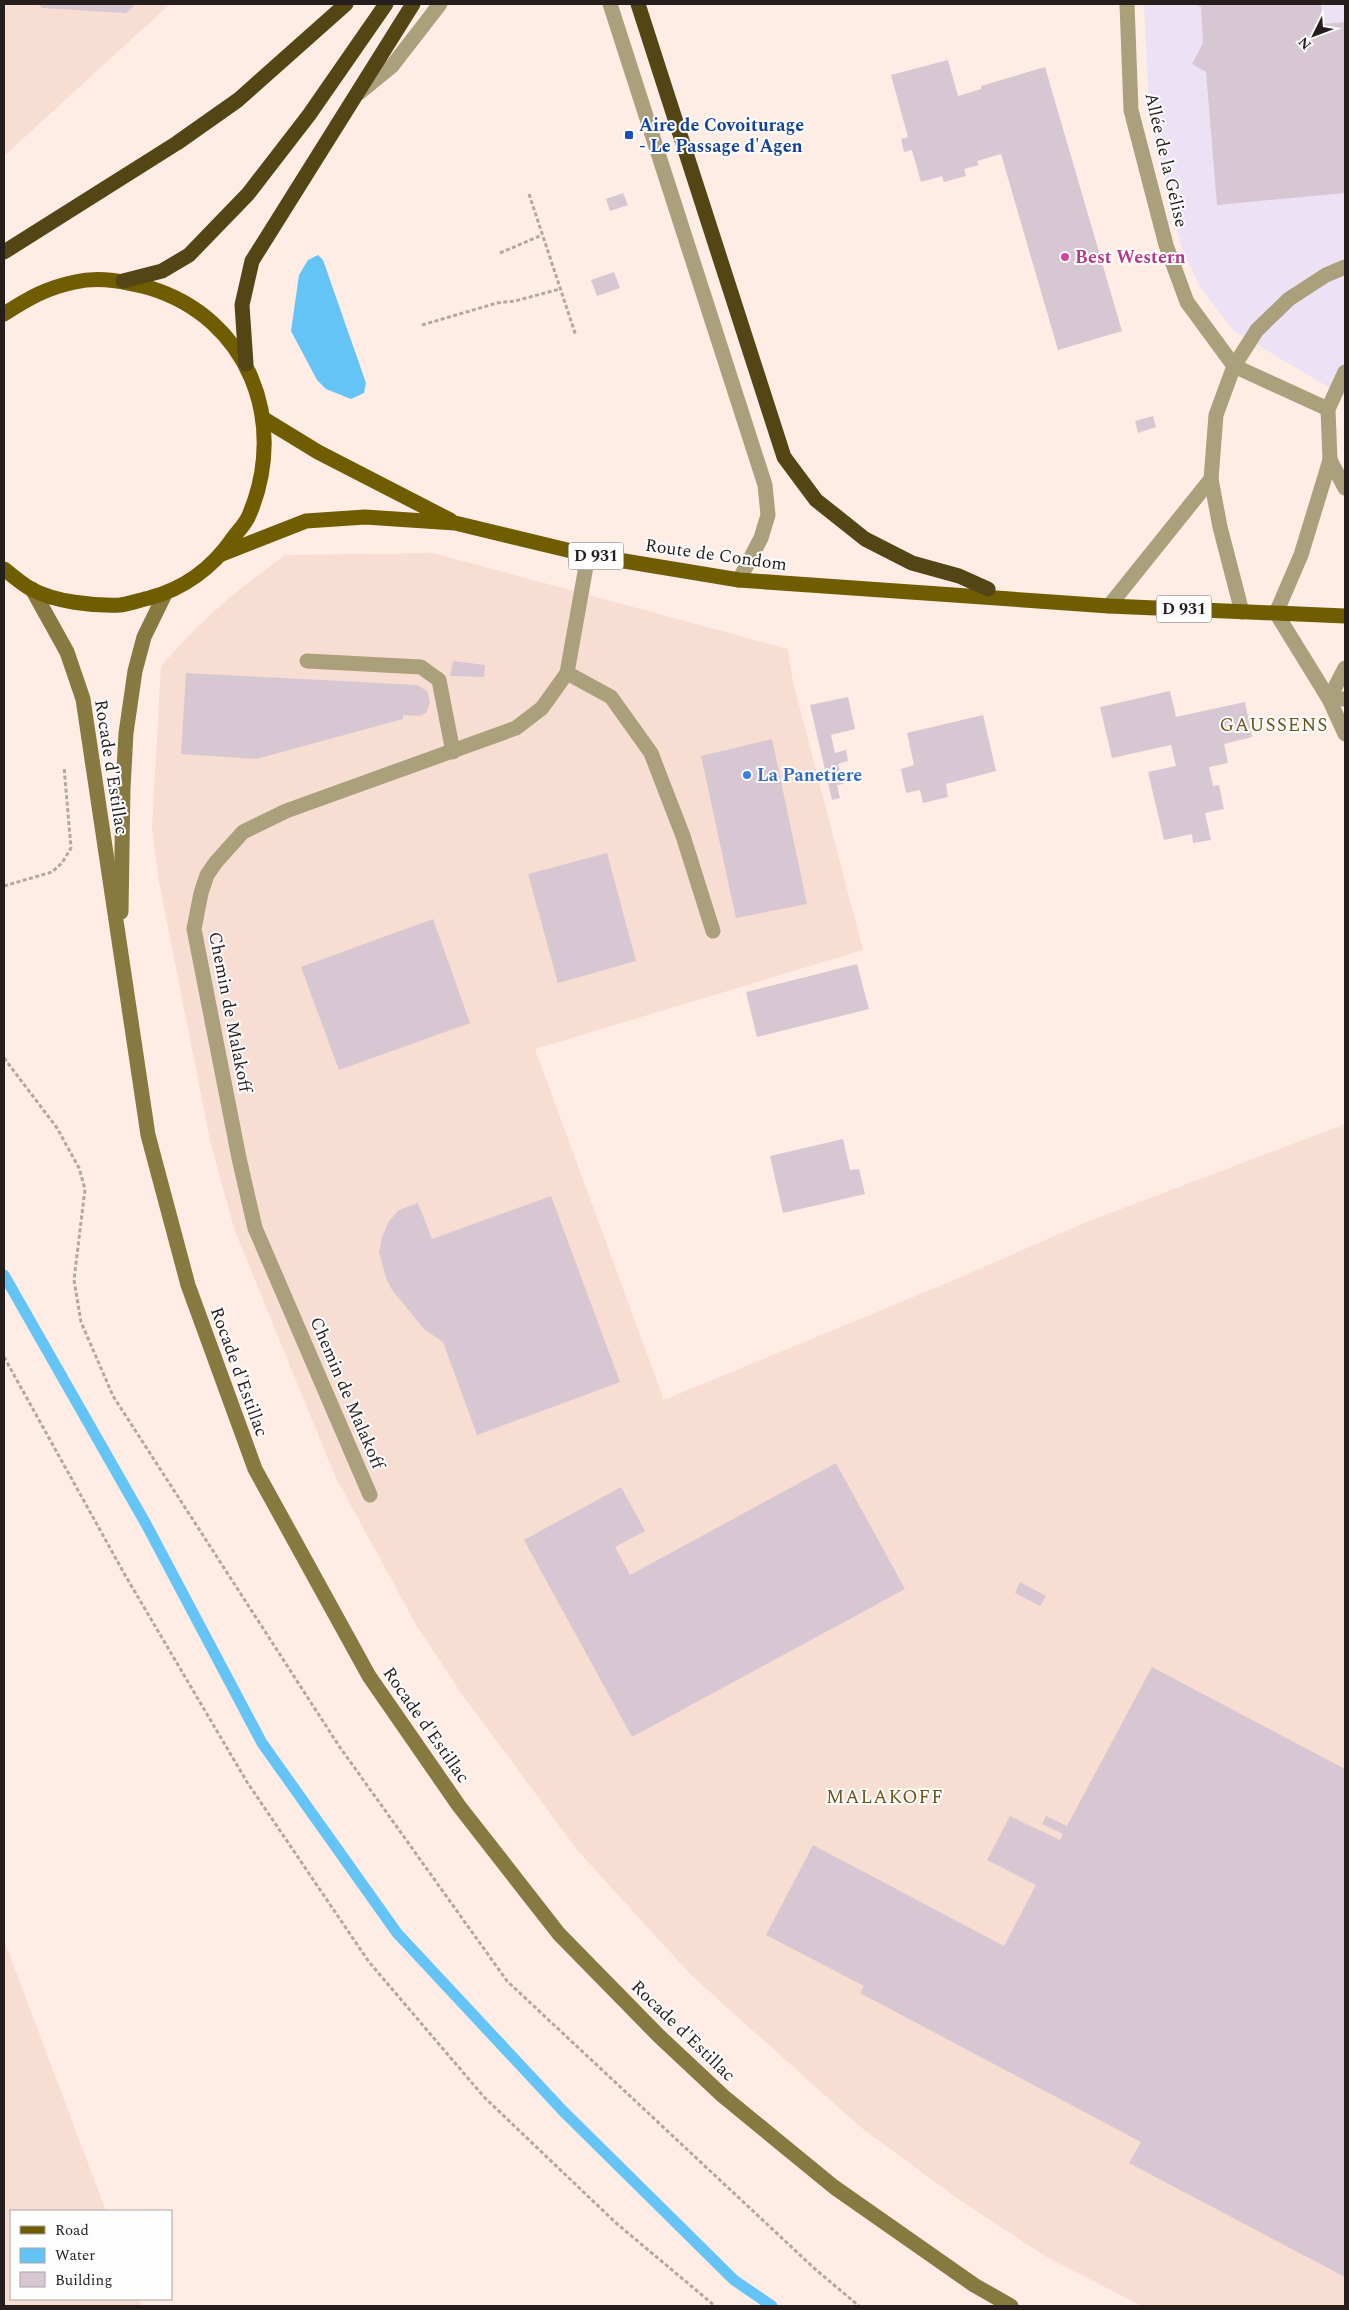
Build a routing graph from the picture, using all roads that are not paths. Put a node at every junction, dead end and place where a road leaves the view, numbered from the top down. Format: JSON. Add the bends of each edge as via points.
{"nodes":[{"id":1,"x":346,"y":4,"type":"edge"},
{"id":2,"x":386,"y":4,"type":"edge"},
{"id":3,"x":413,"y":4,"type":"edge"},
{"id":4,"x":440,"y":4,"type":"edge"},
{"id":5,"x":610,"y":4,"type":"edge"},
{"id":6,"x":638,"y":4,"type":"edge"},
{"id":7,"x":1127,"y":4,"type":"edge"},
{"id":8,"x":352,"y":99,"type":"junction"},
{"id":9,"x":4,"y":252,"type":"edge"},
{"id":10,"x":1345,"y":267,"type":"edge"},
{"id":11,"x":123,"y":280,"type":"junction"},
{"id":12,"x":4,"y":314,"type":"edge"},
{"id":13,"x":246,"y":364,"type":"junction"},
{"id":14,"x":1234,"y":366,"type":"junction"},
{"id":15,"x":1345,"y":372,"type":"edge"},
{"id":16,"x":1328,"y":408,"type":"junction"},
{"id":17,"x":264,"y":419,"type":"junction"},
{"id":18,"x":1330,"y":460,"type":"junction"},
{"id":19,"x":1211,"y":479,"type":"junction"},
{"id":20,"x":1345,"y":488,"type":"edge"},
{"id":21,"x":456,"y":523,"type":"junction"},
{"id":22,"x":222,"y":554,"type":"junction"},
{"id":23,"x":588,"y":555,"type":"junction"},
{"id":24,"x":4,"y":569,"type":"edge"},
{"id":25,"x":739,"y":580,"type":"junction"},
{"id":26,"x":32,"y":589,"type":"junction"},
{"id":27,"x":988,"y":589,"type":"junction"},
{"id":28,"x":165,"y":594,"type":"junction"},
{"id":29,"x":975,"y":597,"type":"junction"},
{"id":30,"x":1022,"y":600,"type":"junction"},
{"id":31,"x":1109,"y":606,"type":"junction"},
{"id":32,"x":1242,"y":612,"type":"junction"},
{"id":33,"x":1276,"y":613,"type":"junction"},
{"id":34,"x":1345,"y":616,"type":"edge"},
{"id":35,"x":307,"y":661,"type":"dead end"},
{"id":36,"x":1345,"y":668,"type":"edge"},
{"id":37,"x":567,"y":674,"type":"junction"},
{"id":38,"x":1329,"y":699,"type":"junction"},
{"id":39,"x":1345,"y":699,"type":"edge"},
{"id":40,"x":1345,"y":734,"type":"edge"},
{"id":41,"x":453,"y":752,"type":"junction"},
{"id":42,"x":713,"y":931,"type":"dead end"},
{"id":43,"x":120,"y":961,"type":"junction"},
{"id":44,"x":370,"y":1496,"type":"dead end"},
{"id":45,"x":1011,"y":2306,"type":"edge"}],
"edges":[{"from":1,"to":9,"type":"highway","via":[[238,100],[177,143]]},
{"from":2,"to":11,"type":"highway","via":[[309,115],[248,194],[189,255],[162,271]]},
{"from":3,"to":8,"type":"highway"},
{"from":4,"to":8,"type":"street","via":[[392,66]]},
{"from":5,"to":25,"type":"street","via":[[765,485],[768,516],[761,538]]},
{"from":6,"to":27,"type":"highway","via":[[784,457],[816,500],[865,540],[912,563],[960,576]]},
{"from":7,"to":14,"type":"street","name":"Allée de la Gélise","via":[[1131,110],[1166,245],[1187,302]]},
{"from":8,"to":13,"type":"highway","via":[[252,261],[242,305]]},
{"from":10,"to":14,"type":"street","via":[[1289,299],[1257,330]]},
{"from":11,"to":12,"type":"main road","via":[[77,281],[33,295]]},
{"from":11,"to":13,"type":"main road","via":[[172,295],[208,319]]},
{"from":13,"to":17,"type":"main road","via":[[258,391]]},
{"from":14,"to":16,"type":"street"},
{"from":14,"to":19,"type":"street","via":[[1216,415]]},
{"from":15,"to":16,"type":"street"},
{"from":16,"to":18,"type":"street"},
{"from":17,"to":21,"type":"main road","name":"Route de Condom","number":"D 931","via":[[326,457]]},
{"from":17,"to":22,"type":"main road","via":[[264,468],[250,514]]},
{"from":18,"to":20,"type":"street"},
{"from":18,"to":33,"type":"street","via":[[1301,555]]},
{"from":19,"to":31,"type":"street"},
{"from":19,"to":32,"type":"street"},
{"from":21,"to":22,"type":"main road","name":"Route de Condom","number":"D 931","via":[[365,517],[306,521]]},
{"from":21,"to":23,"type":"main road","name":"Route de Condom","number":"D 931"},
{"from":22,"to":28,"type":"main road","via":[[196,577]]},
{"from":23,"to":25,"type":"main road","name":"Route de Condom","number":"D 931"},
{"from":23,"to":37,"type":"street","name":"Chemin de Malakoff"},
{"from":24,"to":26,"type":"main road"},
{"from":25,"to":29,"type":"main road","name":"Route de Condom","number":"D 931"},
{"from":26,"to":28,"type":"main road","via":[[85,604],[121,605]]},
{"from":26,"to":43,"type":"street","name":"Rocade d'Estillac","via":[[67,652],[83,699]]},
{"from":27,"to":29,"type":"main road"},
{"from":27,"to":30,"type":"main road","name":"Route de Condom","number":"D 931"},
{"from":28,"to":43,"type":"street","name":"Rocade d'Estillac","via":[[142,645],[126,733],[122,788]]},
{"from":29,"to":30,"type":"main road","name":"Route de Condom","number":"D 931"},
{"from":30,"to":31,"type":"main road","name":"Route de Condom","number":"D 931"},
{"from":31,"to":32,"type":"main road","name":"Route de Condom","number":"D 931"},
{"from":32,"to":33,"type":"main road","name":"Route de Condom","number":"D 931"},
{"from":33,"to":34,"type":"main road","name":"Route de Condom","number":"D 931"},
{"from":33,"to":38,"type":"street"},
{"from":35,"to":41,"type":"street","via":[[421,667],[440,680]]},
{"from":36,"to":38,"type":"street"},
{"from":37,"to":41,"type":"street","name":"Chemin de Malakoff","via":[[542,708],[516,728]]},
{"from":37,"to":42,"type":"street","via":[[611,697],[651,753]]},
{"from":38,"to":39,"type":"street"},
{"from":38,"to":40,"type":"street"},
{"from":41,"to":44,"type":"street","name":"Chemin de Malakoff","via":[[286,811],[244,832],[207,875],[194,929],[255,1228]]},
{"from":43,"to":45,"type":"street","name":"Rocade d'Estillac","via":[[148,1135],[188,1285],[255,1469],[369,1676],[459,1806],[558,1934],[659,2036],[723,2096],[834,2187],[974,2285]]}]}
